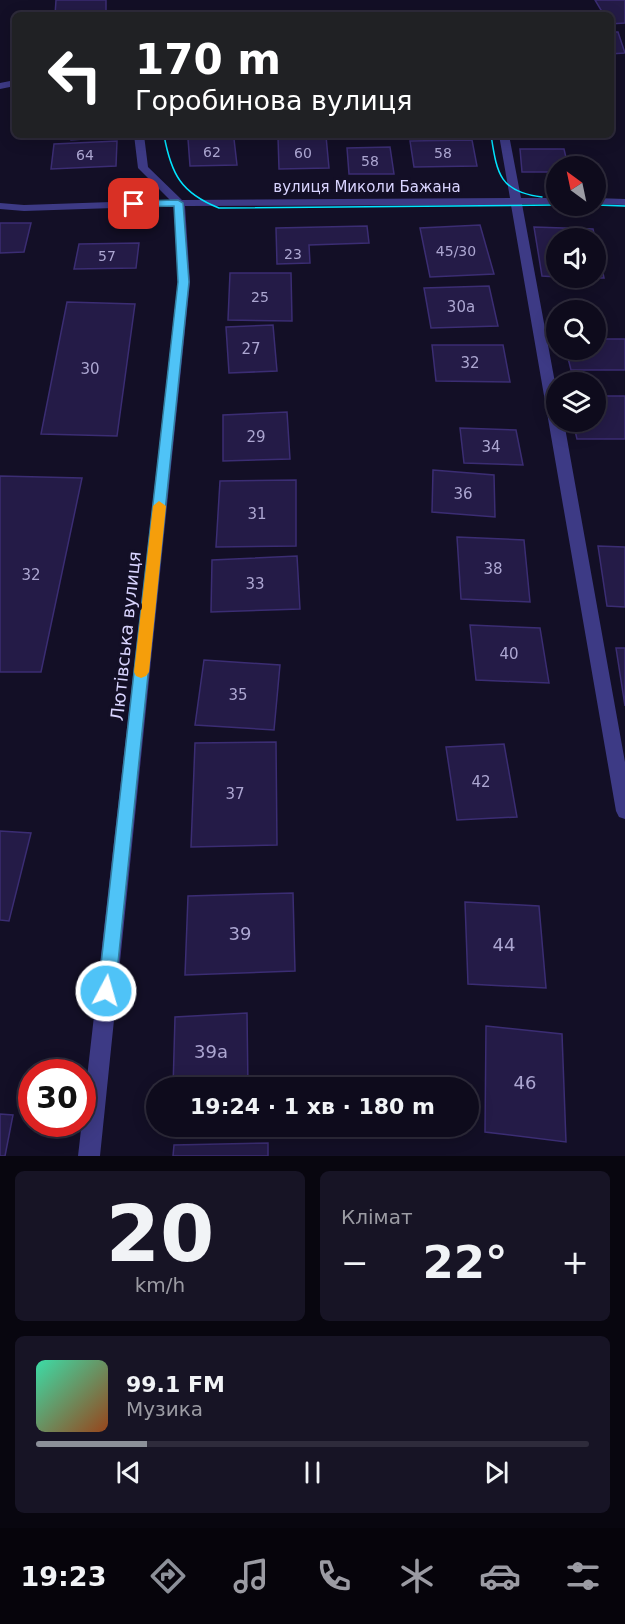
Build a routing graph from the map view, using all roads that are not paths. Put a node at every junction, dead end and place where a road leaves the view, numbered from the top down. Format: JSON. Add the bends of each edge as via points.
{"nodes":[{"id":1,"x":139,"y":138,"type":"edge"},
{"id":2,"x":505,"y":138,"type":"edge"},
{"id":3,"x":518,"y":201,"type":"junction"},
{"id":4,"x":546,"y":201,"type":"edge"},
{"id":5,"x":606,"y":201,"type":"edge"},
{"id":6,"x":625,"y":202,"type":"edge"},
{"id":7,"x":178,"y":203,"type":"junction"},
{"id":8,"x":0,"y":206,"type":"edge"},
{"id":9,"x":548,"y":372,"type":"edge"},
{"id":10,"x":559,"y":432,"type":"edge"},
{"id":11,"x":625,"y":811,"type":"edge"},
{"id":12,"x":88,"y":1156,"type":"edge"}],
"edges":[{"from":1,"to":7,"type":"street","via":[[143,168]]},
{"from":2,"to":3,"type":"street"},
{"from":3,"to":4,"type":"street","name":"вулиця Миколи Бажана"},
{"from":3,"to":7,"type":"street","name":"вулиця Миколи Бажана"},
{"from":3,"to":9,"type":"street"},
{"from":5,"to":6,"type":"street"},
{"from":7,"to":8,"type":"street","name":"вулиця Миколи Бажана"},
{"from":7,"to":12,"type":"street","name":"Лютівська вулиця","via":[[184,282]]},
{"from":10,"to":11,"type":"street"}]}
